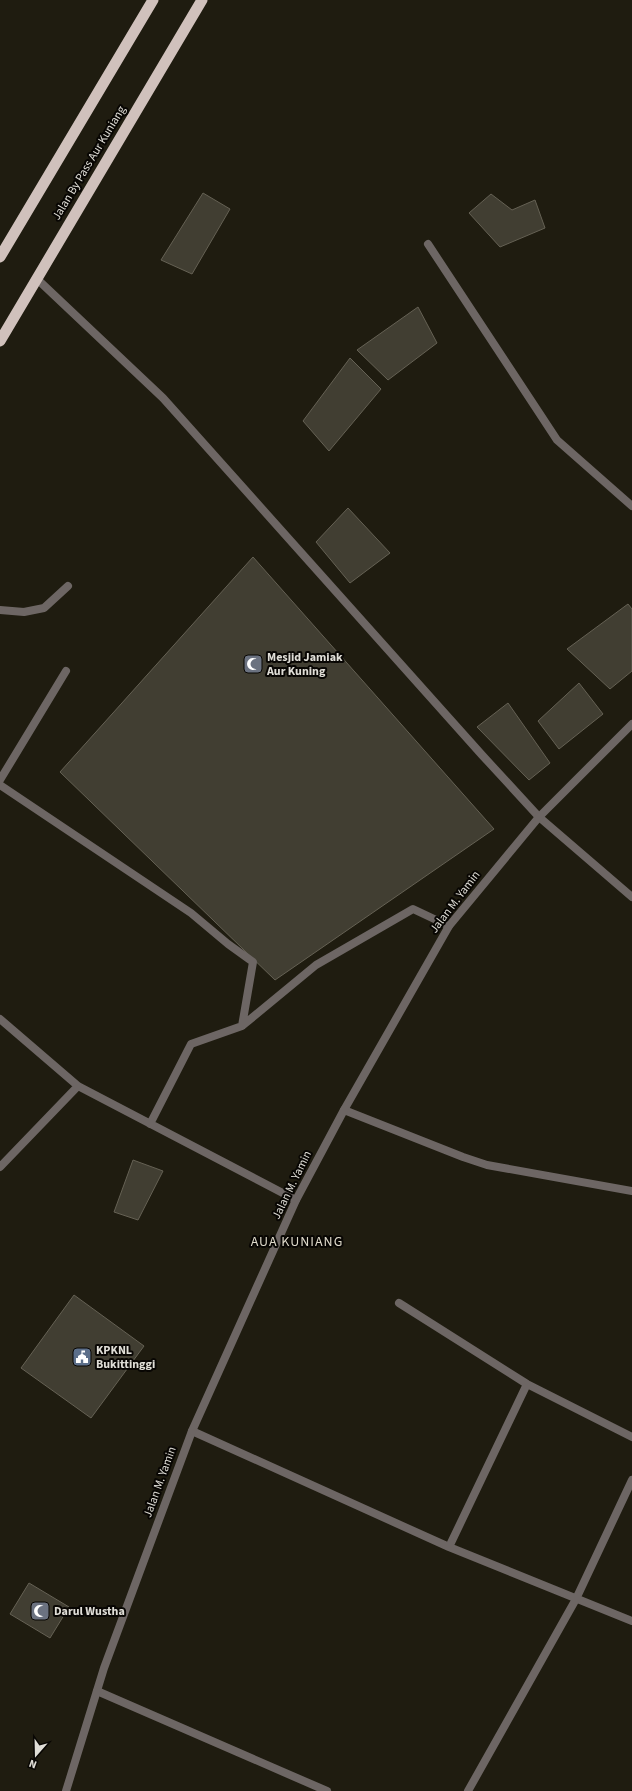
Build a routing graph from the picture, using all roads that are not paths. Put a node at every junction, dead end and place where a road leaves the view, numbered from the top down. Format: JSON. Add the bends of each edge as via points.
{"nodes":[{"id":1,"x":153,"y":0,"type":"edge"},
{"id":2,"x":202,"y":0,"type":"edge"},
{"id":3,"x":428,"y":244,"type":"dead end"},
{"id":4,"x":1,"y":255,"type":"edge"},
{"id":5,"x":36,"y":278,"type":"junction"},
{"id":6,"x":0,"y":341,"type":"edge"},
{"id":7,"x":632,"y":506,"type":"edge"},
{"id":8,"x":68,"y":586,"type":"dead end"},
{"id":9,"x":0,"y":610,"type":"edge"},
{"id":10,"x":66,"y":671,"type":"dead end"},
{"id":11,"x":632,"y":724,"type":"edge"},
{"id":12,"x":0,"y":780,"type":"edge"},
{"id":13,"x":0,"y":785,"type":"edge"},
{"id":14,"x":539,"y":817,"type":"junction"},
{"id":15,"x":632,"y":897,"type":"edge"},
{"id":16,"x":449,"y":926,"type":"junction"},
{"id":17,"x":0,"y":1019,"type":"edge"},
{"id":18,"x":242,"y":1026,"type":"junction"},
{"id":19,"x":78,"y":1086,"type":"junction"},
{"id":20,"x":344,"y":1110,"type":"junction"},
{"id":21,"x":150,"y":1124,"type":"junction"},
{"id":22,"x":0,"y":1167,"type":"edge"},
{"id":23,"x":632,"y":1191,"type":"edge"},
{"id":24,"x":296,"y":1200,"type":"junction"},
{"id":25,"x":399,"y":1303,"type":"dead end"},
{"id":26,"x":527,"y":1384,"type":"junction"},
{"id":27,"x":192,"y":1431,"type":"junction"},
{"id":28,"x":632,"y":1437,"type":"edge"},
{"id":29,"x":632,"y":1480,"type":"edge"},
{"id":30,"x":449,"y":1547,"type":"junction"},
{"id":31,"x":576,"y":1599,"type":"junction"},
{"id":32,"x":632,"y":1621,"type":"edge"},
{"id":33,"x":97,"y":1691,"type":"junction"},
{"id":34,"x":66,"y":1791,"type":"edge"},
{"id":35,"x":327,"y":1791,"type":"edge"},
{"id":36,"x":468,"y":1791,"type":"edge"}],
"edges":[{"from":1,"to":4,"type":"highway"},
{"from":2,"to":5,"type":"highway","name":"Jalan By Pass Aur Kuniang"},
{"from":3,"to":7,"type":"street","via":[[557,440]]},
{"from":5,"to":6,"type":"highway","name":"Jalan By Pass Aur Kuniang"},
{"from":5,"to":14,"type":"street","via":[[163,398]]},
{"from":8,"to":9,"type":"street","via":[[44,608],[24,612]]},
{"from":10,"to":12,"type":"street"},
{"from":11,"to":14,"type":"street","name":"Jalan M. Yamin"},
{"from":13,"to":18,"type":"street","via":[[191,913],[253,962]]},
{"from":14,"to":15,"type":"street"},
{"from":14,"to":16,"type":"street","name":"Jalan M. Yamin"},
{"from":16,"to":18,"type":"street","via":[[413,909],[316,965]]},
{"from":16,"to":20,"type":"street","name":"Jalan M. Yamin"},
{"from":17,"to":19,"type":"street"},
{"from":18,"to":21,"type":"street","via":[[191,1044]]},
{"from":19,"to":21,"type":"street"},
{"from":19,"to":22,"type":"street"},
{"from":20,"to":23,"type":"street","via":[[487,1165]]},
{"from":20,"to":24,"type":"street","name":"Jalan M. Yamin"},
{"from":21,"to":24,"type":"street"},
{"from":24,"to":27,"type":"street","name":"Jalan M. Yamin"},
{"from":25,"to":26,"type":"street"},
{"from":26,"to":28,"type":"street"},
{"from":26,"to":30,"type":"street"},
{"from":27,"to":30,"type":"street"},
{"from":27,"to":33,"type":"street","name":"Jalan M. Yamin"},
{"from":29,"to":31,"type":"street"},
{"from":30,"to":31,"type":"street"},
{"from":31,"to":32,"type":"street"},
{"from":31,"to":36,"type":"street"},
{"from":33,"to":34,"type":"street","name":"Jalan M. Yamin"},
{"from":33,"to":35,"type":"street"}]}
